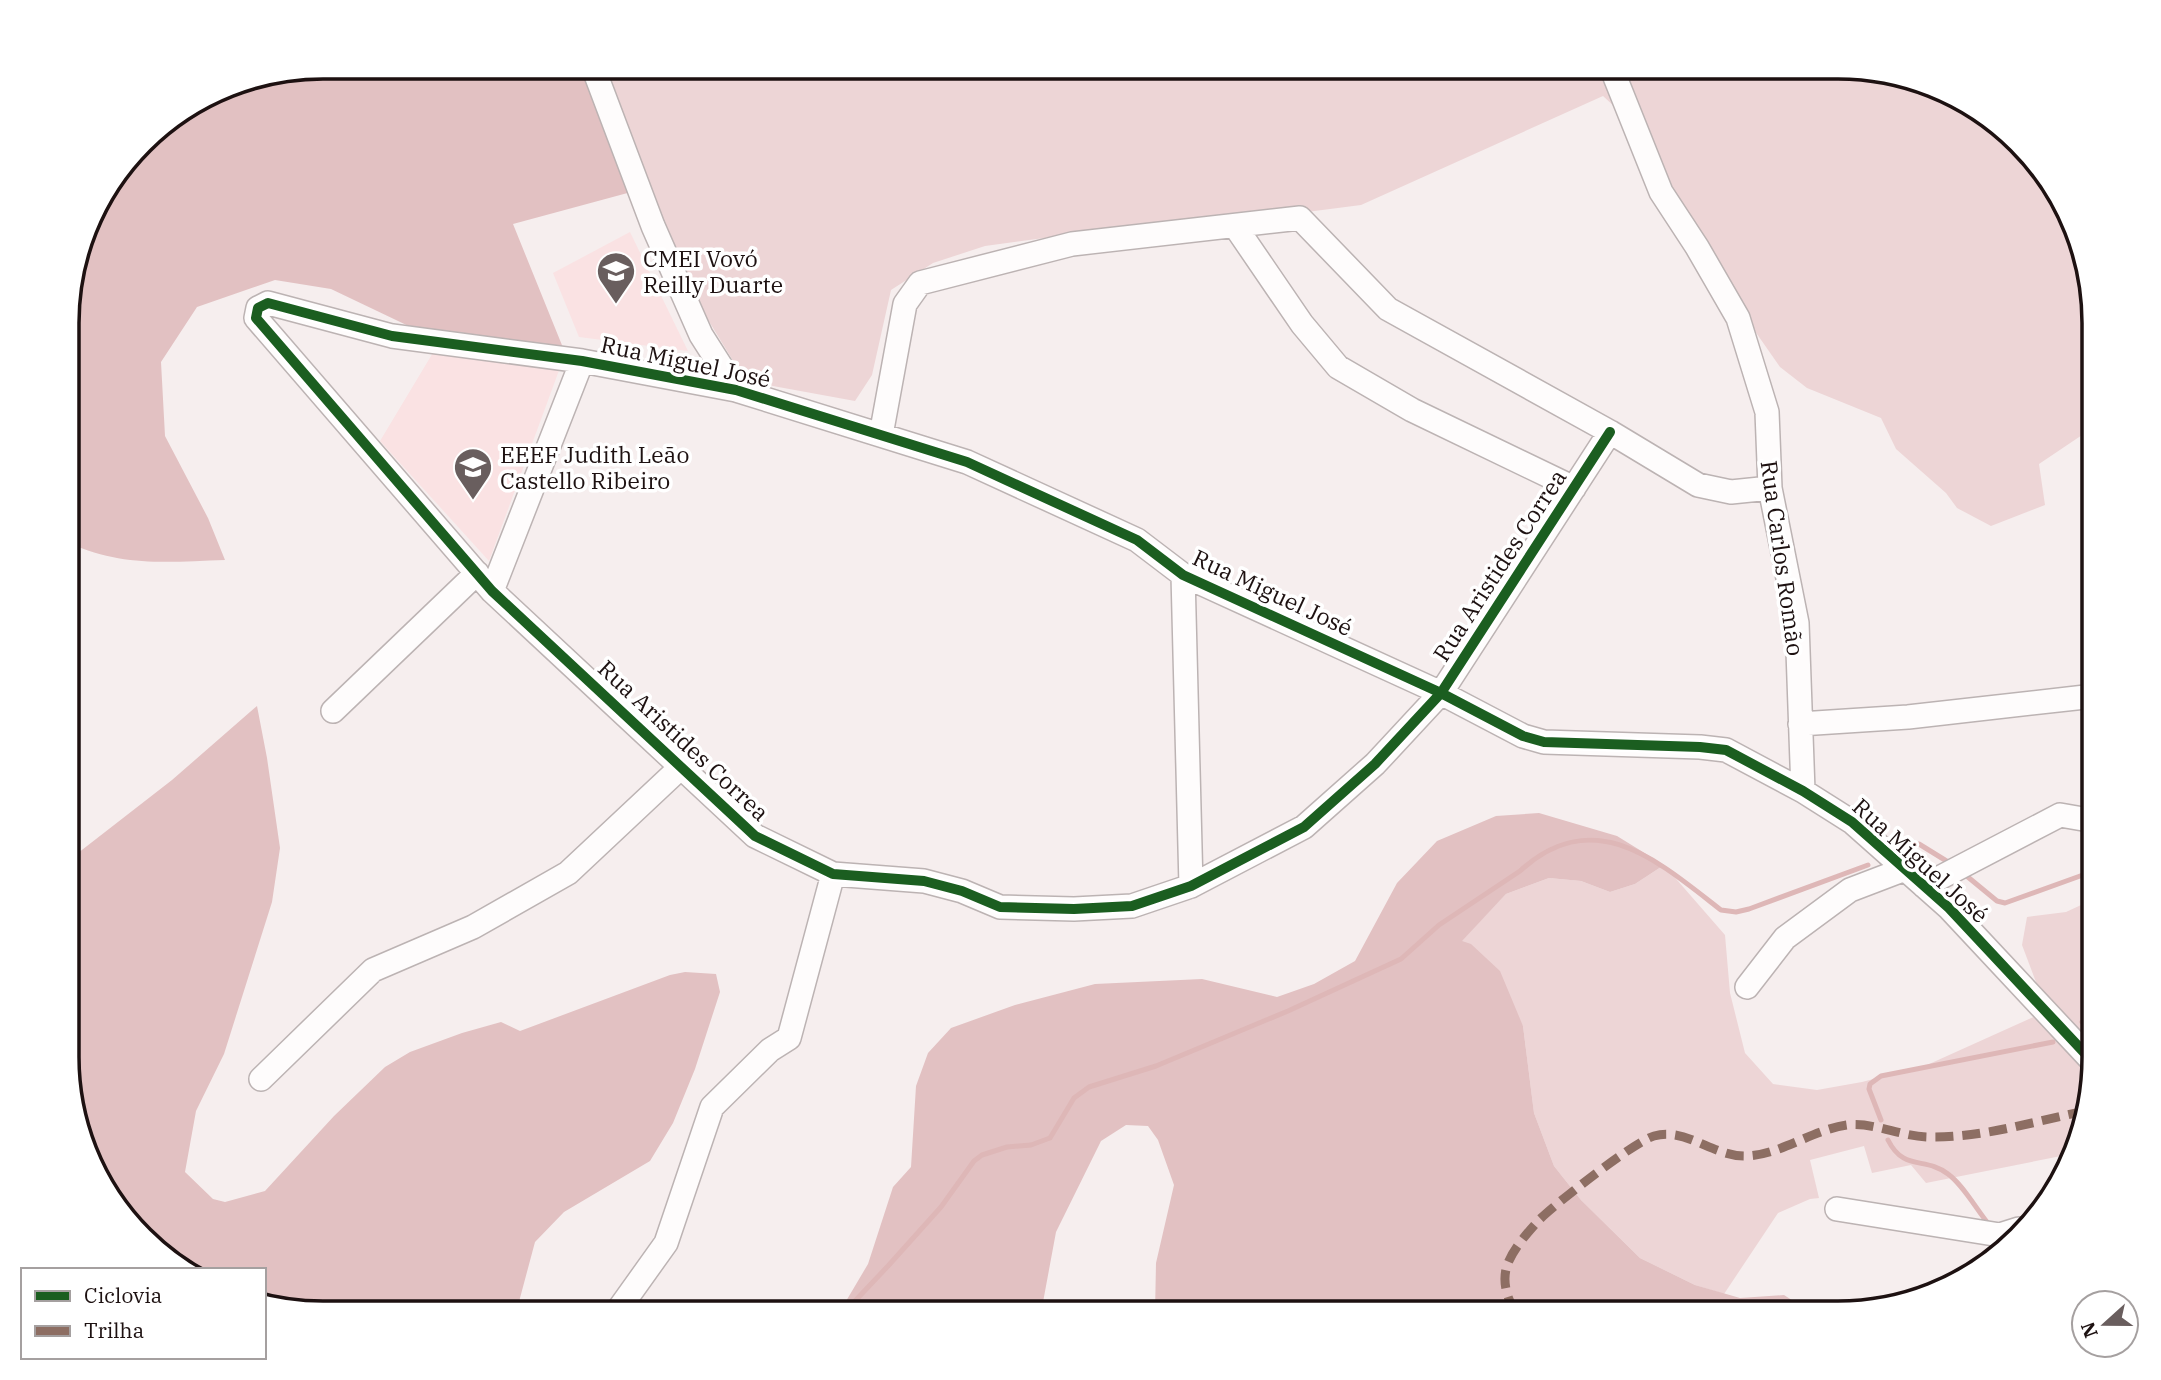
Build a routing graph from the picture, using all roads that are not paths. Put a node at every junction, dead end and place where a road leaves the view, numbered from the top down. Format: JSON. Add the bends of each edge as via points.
{"nodes":[{"id":1,"x":598,"y":79,"type":"edge"},
{"id":2,"x":1616,"y":79,"type":"edge"},
{"id":3,"x":1235,"y":226,"type":"junction"},
{"id":4,"x":258,"y":308,"type":"joint"},
{"id":5,"x":582,"y":361,"type":"junction"},
{"id":6,"x":736,"y":390,"type":"junction"},
{"id":7,"x":1610,"y":432,"type":"junction"},
{"id":8,"x":881,"y":435,"type":"junction"},
{"id":9,"x":1574,"y":488,"type":"junction"},
{"id":10,"x":1769,"y":488,"type":"junction"},
{"id":11,"x":477,"y":573,"type":"junction"},
{"id":12,"x":1183,"y":575,"type":"junction"},
{"id":13,"x":492,"y":591,"type":"junction"},
{"id":14,"x":1441,"y":693,"type":"junction"},
{"id":15,"x":2082,"y":697,"type":"edge"},
{"id":16,"x":332,"y":711,"type":"dead end"},
{"id":17,"x":1800,"y":724,"type":"junction"},
{"id":18,"x":681,"y":767,"type":"junction"},
{"id":19,"x":1803,"y":791,"type":"junction"},
{"id":20,"x":2082,"y":819,"type":"edge"},
{"id":21,"x":1905,"y":869,"type":"junction"},
{"id":22,"x":833,"y":874,"type":"junction"},
{"id":23,"x":1191,"y":886,"type":"junction"},
{"id":24,"x":1924,"y":886,"type":"junction"},
{"id":25,"x":1748,"y":987,"type":"dead end"},
{"id":26,"x":2082,"y":1050,"type":"edge"},
{"id":27,"x":261,"y":1079,"type":"dead end"},
{"id":28,"x":1837,"y":1209,"type":"dead end"},
{"id":29,"x":2007,"y":1233,"type":"edge"},
{"id":30,"x":625,"y":1301,"type":"edge"}],
"edges":[{"from":1,"to":6,"type":"street","via":[[653,226],[701,335]]},
{"from":2,"to":10,"type":"street","name":"Rua Carlos Romão","via":[[1661,192],[1738,318],[1767,412]]},
{"from":3,"to":7,"type":"street","via":[[1300,218],[1388,309]]},
{"from":3,"to":8,"type":"street","via":[[1072,244],[919,283],[905,304]]},
{"from":3,"to":9,"type":"street","via":[[1302,324],[1338,367],[1412,410]]},
{"from":4,"to":5,"type":"street","name":"Rua Miguel José","via":[[268,303],[392,335]]},
{"from":4,"to":11,"type":"street","name":"Rua Aristides Correa","via":[[256,318]]},
{"from":5,"to":6,"type":"street","name":"Rua Miguel José"},
{"from":5,"to":13,"type":"street"},
{"from":6,"to":8,"type":"street","name":"Rua Miguel José"},
{"from":7,"to":9,"type":"street","name":"Rua Aristides Correa"},
{"from":7,"to":10,"type":"street","via":[[1698,485],[1731,492]]},
{"from":8,"to":12,"type":"street","name":"Rua Miguel José","via":[[967,462],[1137,540]]},
{"from":9,"to":14,"type":"street","name":"Rua Aristides Correa"},
{"from":10,"to":17,"type":"street","name":"Rua Carlos Romão","via":[[1797,623]]},
{"from":11,"to":13,"type":"street","name":"Rua Aristides Correa"},
{"from":11,"to":16,"type":"street"},
{"from":12,"to":14,"type":"street","name":"Rua Miguel José"},
{"from":12,"to":23,"type":"street"},
{"from":13,"to":18,"type":"street","name":"Rua Aristides Correa"},
{"from":14,"to":19,"type":"street","name":"Rua Miguel José","via":[[1523,737],[1544,742],[1726,750]]},
{"from":14,"to":23,"type":"street","name":"Rua Aristides Correa","via":[[1375,764],[1304,827]]},
{"from":15,"to":17,"type":"street"},
{"from":17,"to":19,"type":"street","name":"Rua Carlos Romão"},
{"from":18,"to":22,"type":"street","name":"Rua Aristides Correa","via":[[755,836]]},
{"from":18,"to":27,"type":"street","via":[[568,873],[472,927],[373,970]]},
{"from":19,"to":21,"type":"street","name":"Rua Miguel José","via":[[1852,822]]},
{"from":20,"to":24,"type":"street","via":[[2060,815]]},
{"from":21,"to":24,"type":"street","name":"Rua Miguel José"},
{"from":21,"to":25,"type":"street","via":[[1850,890],[1784,938]]},
{"from":22,"to":23,"type":"street","name":"Rua Aristides Correa","via":[[923,881],[1000,907],[1132,906]]},
{"from":22,"to":30,"type":"street","via":[[789,1038],[770,1050],[712,1107],[666,1243]]},
{"from":24,"to":26,"type":"street","name":"Rua Miguel José"},
{"from":28,"to":29,"type":"street"}]}
